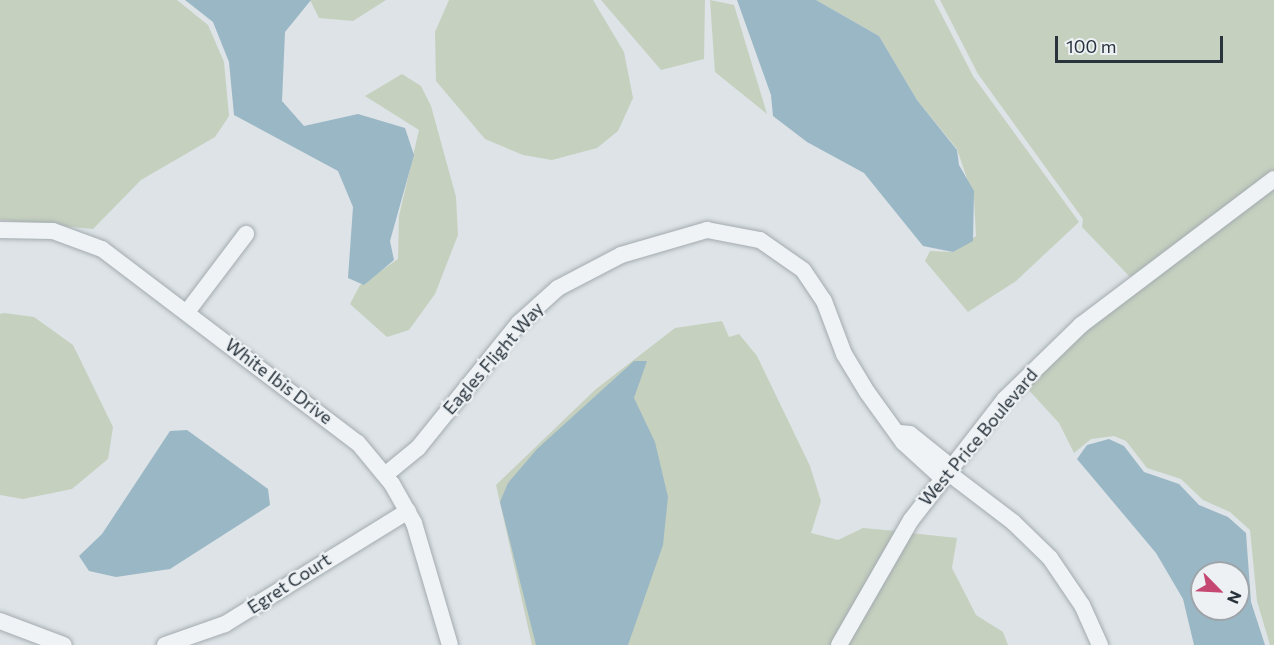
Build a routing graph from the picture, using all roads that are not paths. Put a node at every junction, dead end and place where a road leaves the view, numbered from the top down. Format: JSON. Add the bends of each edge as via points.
{"nodes":[{"id":1,"x":1274,"y":179,"type":"edge"},
{"id":2,"x":0,"y":230,"type":"edge"},
{"id":3,"x":246,"y":234,"type":"dead end"},
{"id":4,"x":187,"y":312,"type":"junction"},
{"id":5,"x":946,"y":471,"type":"junction"},
{"id":6,"x":385,"y":475,"type":"junction"},
{"id":7,"x":408,"y":511,"type":"junction"},
{"id":8,"x":0,"y":621,"type":"edge"},
{"id":9,"x":64,"y":645,"type":"edge"},
{"id":10,"x":165,"y":645,"type":"edge"},
{"id":11,"x":450,"y":645,"type":"edge"},
{"id":12,"x":839,"y":645,"type":"edge"},
{"id":13,"x":1100,"y":645,"type":"edge"}],
"edges":[{"from":1,"to":5,"type":"street","name":"West Price Boulevard","via":[[1054,349]]},
{"from":2,"to":4,"type":"street","name":"White Ibis Drive","via":[[45,230],[87,242]]},
{"from":3,"to":4,"type":"street"},
{"from":4,"to":6,"type":"street","name":"White Ibis Drive","via":[[336,424]]},
{"from":5,"to":6,"type":"street","name":"Eagles Flight Way","via":[[900,433],[844,354],[824,301],[803,270],[767,242],[707,230],[621,255],[558,288],[519,323],[418,448]]},
{"from":5,"to":12,"type":"street","name":"West Price Boulevard","via":[[875,576]]},
{"from":5,"to":13,"type":"street","name":"Eagles Flight Way","via":[[1013,522],[1050,558],[1082,605]]},
{"from":6,"to":7,"type":"street","name":"White Ibis Drive"},
{"from":7,"to":10,"type":"street","name":"Egret Court","via":[[225,624]]},
{"from":7,"to":11,"type":"street","name":"White Ibis Drive","via":[[435,582]]},
{"from":8,"to":9,"type":"street"}]}
